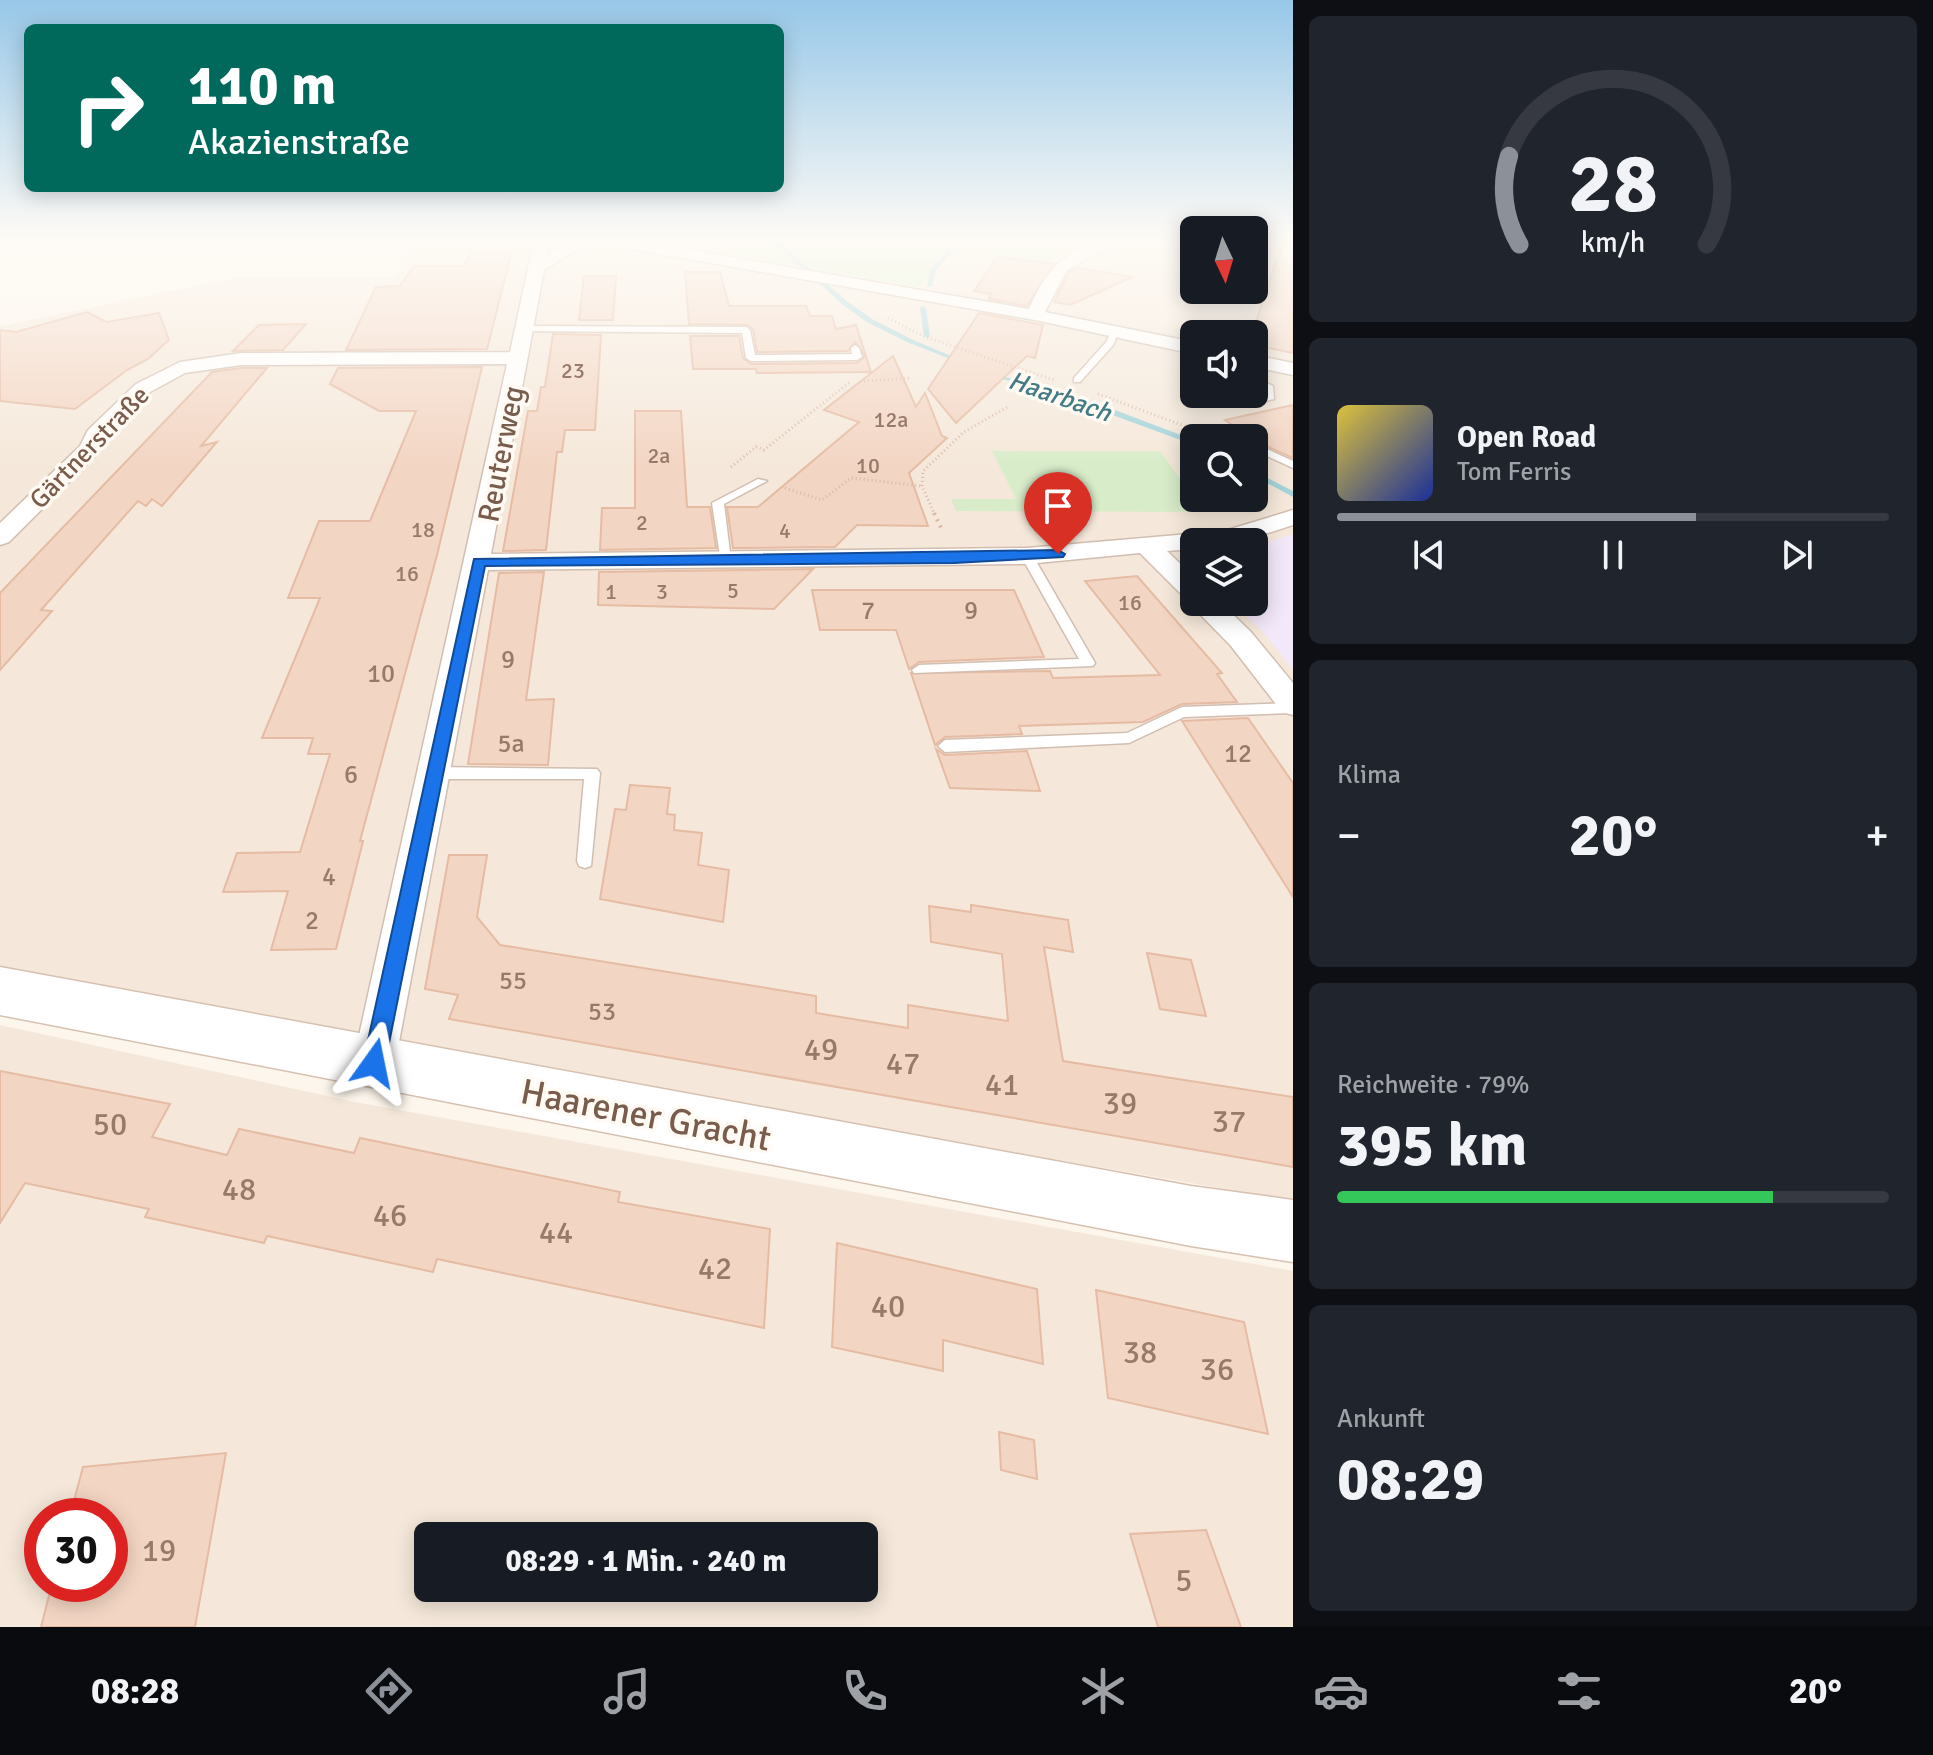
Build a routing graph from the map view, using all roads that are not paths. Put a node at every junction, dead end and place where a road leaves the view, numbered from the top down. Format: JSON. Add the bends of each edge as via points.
{"nodes":[{"id":1,"x":528,"y":317,"type":"edge"},
{"id":2,"x":1045,"y":317,"type":"edge"},
{"id":3,"x":526,"y":329,"type":"junction"},
{"id":4,"x":1114,"y":331,"type":"junction"},
{"id":5,"x":1180,"y":345,"type":"edge"},
{"id":6,"x":855,"y":348,"type":"dead end"},
{"id":7,"x":520,"y":358,"type":"junction"},
{"id":8,"x":1268,"y":369,"type":"edge"},
{"id":9,"x":1293,"y":369,"type":"edge"},
{"id":10,"x":1077,"y":380,"type":"dead end"},
{"id":11,"x":1268,"y":449,"type":"edge"},
{"id":12,"x":1293,"y":465,"type":"edge"},
{"id":13,"x":762,"y":481,"type":"road end"},
{"id":14,"x":1293,"y":517,"type":"edge"},
{"id":15,"x":0,"y":537,"type":"edge"},
{"id":16,"x":1149,"y":548,"type":"junction"},
{"id":17,"x":1027,"y":556,"type":"junction"},
{"id":18,"x":725,"y":560,"type":"junction"},
{"id":19,"x":479,"y":562,"type":"junction"},
{"id":20,"x":1180,"y":578,"type":"edge"},
{"id":21,"x":1218,"y":616,"type":"edge"},
{"id":22,"x":919,"y":670,"type":"dead end"},
{"id":23,"x":1293,"y":706,"type":"edge"},
{"id":24,"x":945,"y":746,"type":"dead end"},
{"id":25,"x":435,"y":773,"type":"junction"},
{"id":26,"x":585,"y":861,"type":"dead end"},
{"id":27,"x":0,"y":991,"type":"edge"},
{"id":28,"x":374,"y":1063,"type":"junction"},
{"id":29,"x":1293,"y":1231,"type":"edge"}],
"edges":[{"from":1,"to":3,"type":"street","name":"Reuterweg"},
{"from":2,"to":4,"type":"street"},
{"from":3,"to":6,"type":"lane","via":[[746,330],[751,358],[857,357]]},
{"from":3,"to":7,"type":"street","name":"Reuterweg"},
{"from":4,"to":5,"type":"street"},
{"from":4,"to":10,"type":"lane","via":[[1111,342]]},
{"from":7,"to":15,"type":"street","name":"Gärtnerstraße","via":[[241,359],[180,368],[143,388]]},
{"from":7,"to":19,"type":"street","name":"Reuterweg"},
{"from":8,"to":9,"type":"street"},
{"from":11,"to":12,"type":"lane"},
{"from":13,"to":18,"type":"lane","via":[[718,503]]},
{"from":14,"to":16,"type":"street","via":[[1227,538]]},
{"from":16,"to":17,"type":"street"},
{"from":16,"to":20,"type":"street"},
{"from":17,"to":18,"type":"street"},
{"from":17,"to":22,"type":"lane","via":[[1088,663]]},
{"from":18,"to":19,"type":"street"},
{"from":19,"to":25,"type":"street","name":"Reuterweg"},
{"from":21,"to":23,"type":"street"},
{"from":23,"to":24,"type":"lane","via":[[1182,712],[1129,738]]},
{"from":25,"to":26,"type":"lane","via":[[592,773]]},
{"from":25,"to":28,"type":"street","name":"Reuterweg"},
{"from":27,"to":28,"type":"main road","name":"Haarener Gracht"},
{"from":28,"to":29,"type":"main road","name":"Haarener Gracht"}]}
